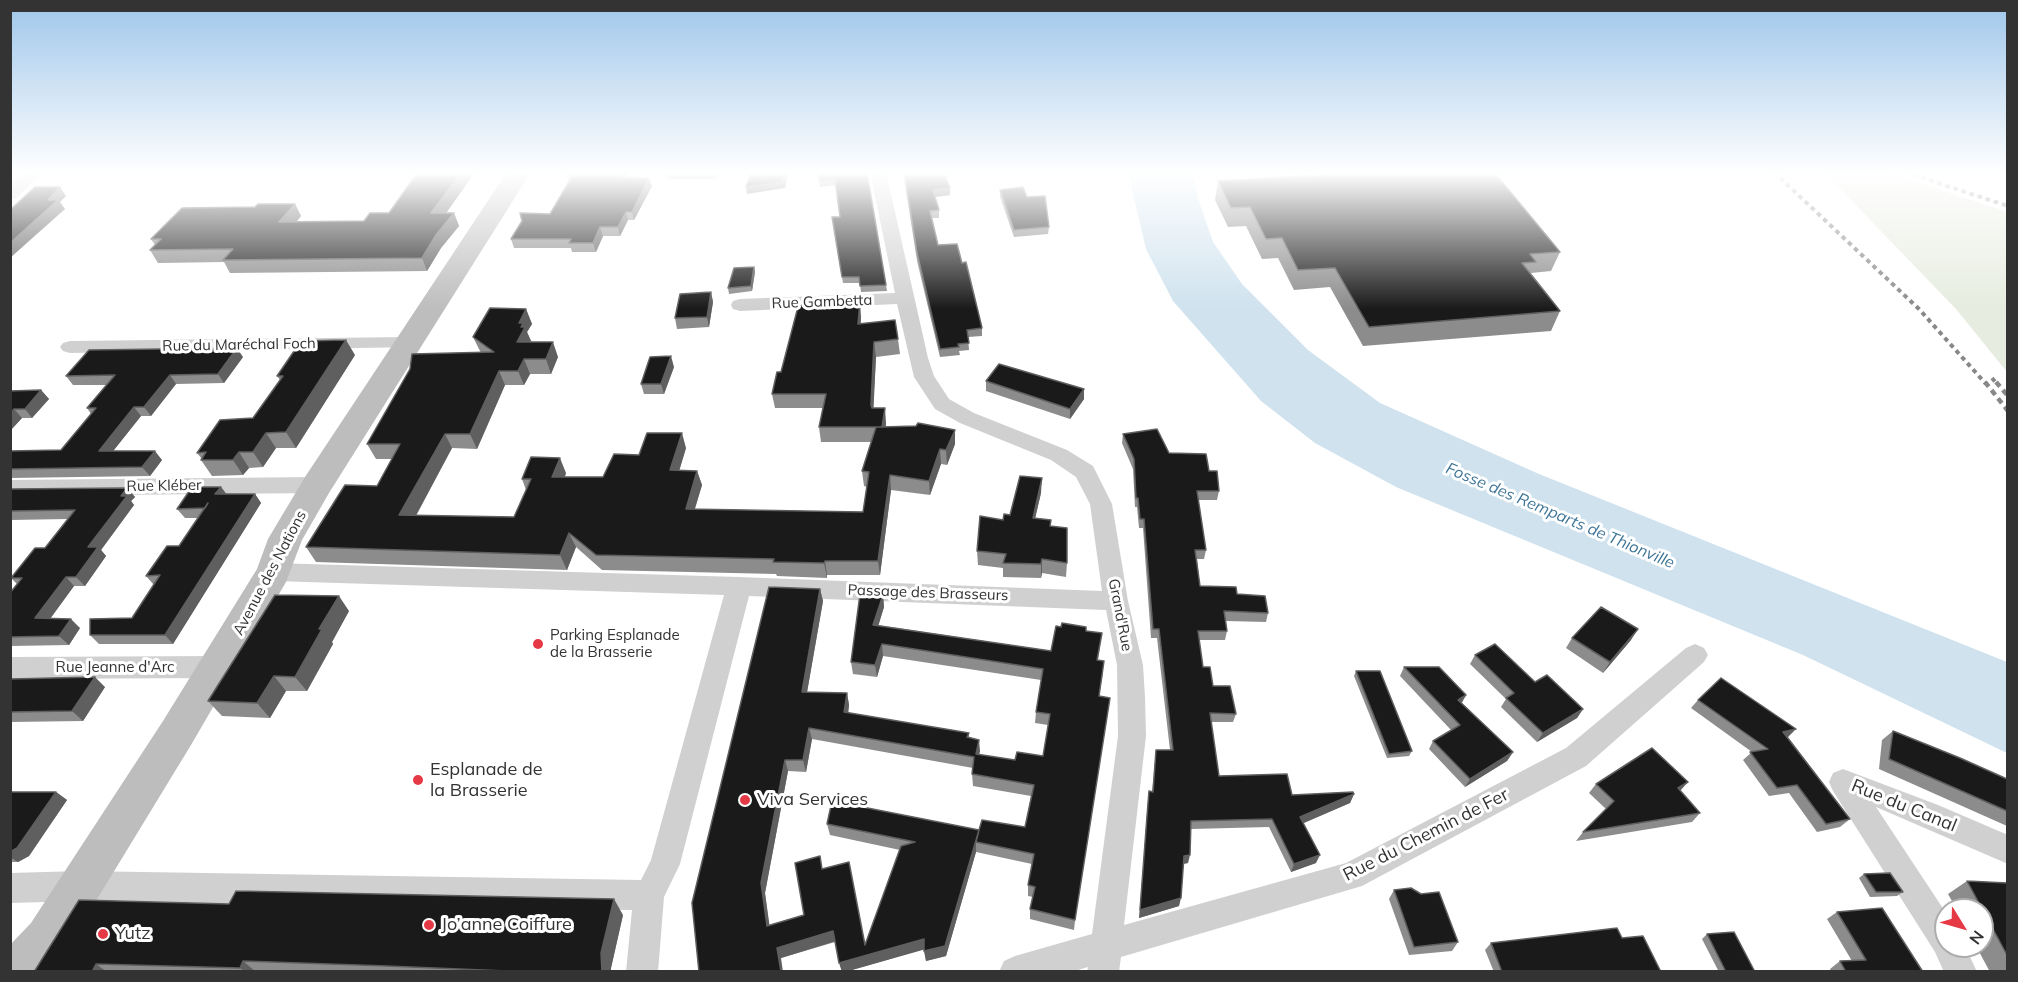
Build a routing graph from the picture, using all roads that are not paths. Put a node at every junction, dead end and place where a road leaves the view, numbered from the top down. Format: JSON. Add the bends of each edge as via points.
{"nodes":[{"id":1,"x":489,"y":218,"type":"edge"},
{"id":2,"x":888,"y":218,"type":"edge"},
{"id":3,"x":905,"y":298,"type":"junction"},
{"id":4,"x":740,"y":305,"type":"dead end"},
{"id":5,"x":408,"y":344,"type":"junction"},
{"id":6,"x":70,"y":347,"type":"dead end"},
{"id":7,"x":317,"y":485,"type":"junction"},
{"id":8,"x":10,"y":488,"type":"edge"},
{"id":9,"x":274,"y":572,"type":"junction"},
{"id":10,"x":739,"y":586,"type":"junction"},
{"id":11,"x":1116,"y":601,"type":"junction"},
{"id":12,"x":1695,"y":655,"type":"dead end"},
{"id":13,"x":219,"y":667,"type":"junction"},
{"id":14,"x":10,"y":668,"type":"edge"},
{"id":15,"x":2007,"y":850,"type":"edge"},
{"id":16,"x":81,"y":886,"type":"junction"},
{"id":17,"x":10,"y":888,"type":"edge"},
{"id":18,"x":649,"y":895,"type":"junction"},
{"id":19,"x":1934,"y":922,"type":"edge"},
{"id":20,"x":1104,"y":958,"type":"edge"},
{"id":21,"x":1954,"y":958,"type":"edge"},
{"id":22,"x":18,"y":972,"type":"edge"},
{"id":23,"x":642,"y":972,"type":"edge"},
{"id":24,"x":1016,"y":972,"type":"edge"},
{"id":25,"x":1960,"y":972,"type":"edge"}],
"edges":[{"from":1,"to":5,"type":"main road","name":"Avenue des Nations"},
{"from":2,"to":3,"type":"street","name":"Grand'Rue"},
{"from":3,"to":4,"type":"street","name":"Rue Gambetta"},
{"from":3,"to":11,"type":"street","name":"Grand'Rue","via":[[924,377],[942,404],[1059,455],[1085,472],[1101,504]]},
{"from":5,"to":6,"type":"street","name":"Rue du Maréchal Foch"},
{"from":5,"to":7,"type":"main road","name":"Avenue des Nations"},
{"from":7,"to":8,"type":"street","name":"Rue Kléber"},
{"from":7,"to":9,"type":"main road","name":"Avenue des Nations","via":[[285,539]]},
{"from":9,"to":10,"type":"street"},
{"from":9,"to":13,"type":"main road","name":"Avenue des Nations"},
{"from":10,"to":11,"type":"street","name":"Passage des Brasseurs"},
{"from":10,"to":18,"type":"street","via":[[665,864]]},
{"from":11,"to":20,"type":"street","name":"Grand'Rue","via":[[1130,665],[1132,736]]},
{"from":12,"to":20,"type":"street","name":"Rue du Chemin de Fer","via":[[1576,757],[1351,876]]},
{"from":13,"to":14,"type":"street","name":"Rue Jeanne d'Arc"},
{"from":13,"to":16,"type":"main road","name":"Avenue des Nations"},
{"from":15,"to":19,"type":"street","name":"Rue du Canal","via":[[1843,782]]},
{"from":16,"to":17,"type":"street"},
{"from":16,"to":18,"type":"street"},
{"from":16,"to":22,"type":"main road","name":"Avenue des Nations","via":[[47,939]]},
{"from":18,"to":23,"type":"street"},
{"from":20,"to":24,"type":"street","name":"Rue du Chemin de Fer"},
{"from":21,"to":25,"type":"street"}]}
